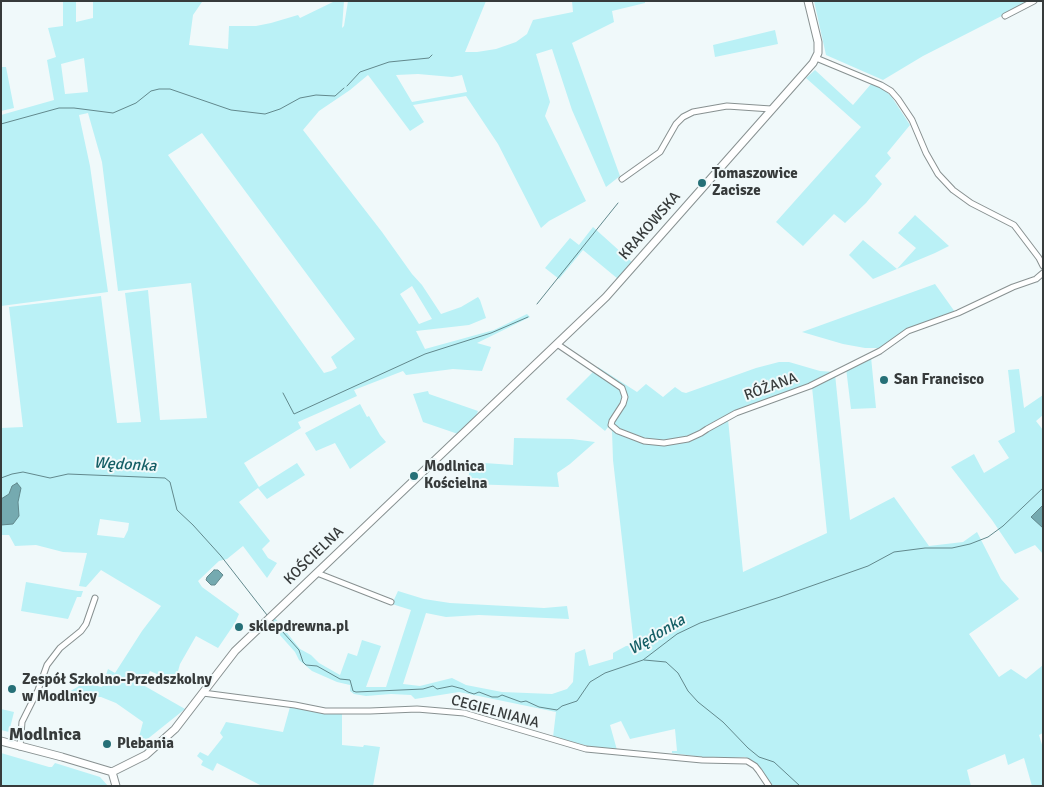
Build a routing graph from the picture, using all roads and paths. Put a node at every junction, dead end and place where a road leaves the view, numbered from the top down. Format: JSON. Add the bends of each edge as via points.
{"nodes":[{"id":1,"x":808,"y":1,"type":"edge"},
{"id":2,"x":1034,"y":1,"type":"edge"},
{"id":3,"x":1005,"y":16,"type":"dead end"},
{"id":4,"x":816,"y":58,"type":"junction"},
{"id":5,"x":772,"y":110,"type":"junction"},
{"id":6,"x":622,"y":179,"type":"dead end"},
{"id":7,"x":1043,"y":266,"type":"edge"},
{"id":8,"x":1043,"y":273,"type":"edge"},
{"id":9,"x":557,"y":344,"type":"junction"},
{"id":10,"x":540,"y":361,"type":"joint"},
{"id":11,"x":317,"y":573,"type":"junction"},
{"id":12,"x":96,"y":598,"type":"dead end"},
{"id":13,"x":391,"y":602,"type":"dead end"},
{"id":14,"x":203,"y":693,"type":"junction"},
{"id":15,"x":1,"y":741,"type":"edge"},
{"id":16,"x":20,"y":747,"type":"junction"},
{"id":17,"x":112,"y":772,"type":"junction"},
{"id":18,"x":116,"y":786,"type":"edge"},
{"id":19,"x":769,"y":786,"type":"edge"}],
"edges":[{"from":1,"to":4,"type":"street","via":[[818,42]]},
{"from":2,"to":3,"type":"street"},
{"from":4,"to":5,"type":"street","name":"KRAKOWSKA"},
{"from":4,"to":7,"type":"street","via":[[891,92],[912,120],[938,174],[971,203],[1014,225]]},
{"from":5,"to":6,"type":"street","via":[[727,106],[693,112],[676,124],[660,152]]},
{"from":5,"to":9,"type":"street","name":"KRAKOWSKA","via":[[606,297]]},
{"from":8,"to":9,"type":"street","name":"RÓŻANA","via":[[958,313],[908,331],[880,351],[810,386],[736,414],[701,434],[664,443],[644,441],[618,431],[612,421],[623,404],[622,388]]},
{"from":9,"to":10,"type":"street","name":"KRAKOWSKA"},
{"from":10,"to":11,"type":"street","name":"KOŚCIELNA"},
{"from":11,"to":13,"type":"street"},
{"from":11,"to":14,"type":"street","name":"KOŚCIELNA","via":[[235,651]]},
{"from":12,"to":16,"type":"street","via":[[81,631],[60,648],[47,665],[22,722]]},
{"from":14,"to":17,"type":"street","name":"KOŚCIELNA","via":[[175,729],[146,755]]},
{"from":14,"to":19,"type":"street","name":"CEGIELNIANA","via":[[295,704],[325,711],[417,709],[464,713],[586,749],[747,761],[760,770]]},
{"from":15,"to":16,"type":"street"},
{"from":16,"to":17,"type":"street"},
{"from":17,"to":18,"type":"street"}]}
